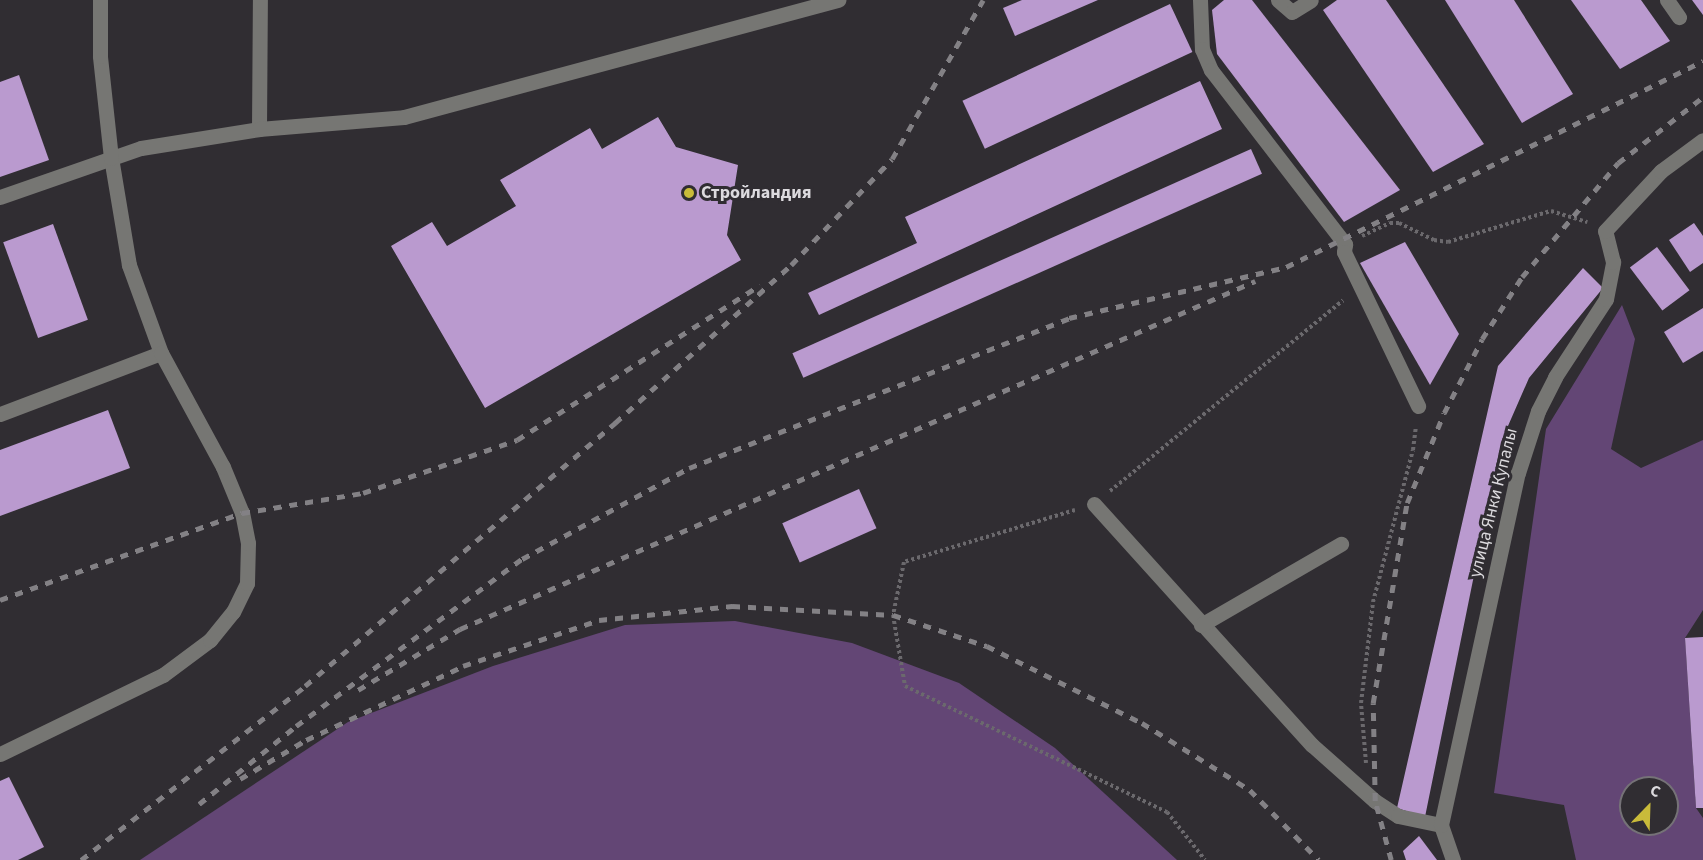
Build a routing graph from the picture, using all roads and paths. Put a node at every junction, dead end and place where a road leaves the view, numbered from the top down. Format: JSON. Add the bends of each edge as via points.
{"nodes":[{"id":1,"x":100,"y":0,"type":"edge"},
{"id":2,"x":261,"y":0,"type":"edge"},
{"id":3,"x":838,"y":0,"type":"edge"},
{"id":4,"x":1200,"y":0,"type":"edge"},
{"id":5,"x":1278,"y":0,"type":"edge"},
{"id":6,"x":1311,"y":0,"type":"edge"},
{"id":7,"x":1667,"y":0,"type":"edge"},
{"id":8,"x":1679,"y":17,"type":"dead end"},
{"id":9,"x":259,"y":129,"type":"junction"},
{"id":10,"x":1703,"y":140,"type":"edge"},
{"id":11,"x":111,"y":158,"type":"junction"},
{"id":12,"x":0,"y":197,"type":"edge"},
{"id":13,"x":1605,"y":231,"type":"junction"},
{"id":14,"x":1345,"y":244,"type":"junction"},
{"id":15,"x":1360,"y":286,"type":"junction"},
{"id":16,"x":161,"y":353,"type":"junction"},
{"id":17,"x":1418,"y":406,"type":"joint"},
{"id":18,"x":0,"y":414,"type":"edge"},
{"id":19,"x":1094,"y":504,"type":"junction"},
{"id":20,"x":1341,"y":544,"type":"dead end"},
{"id":21,"x":1201,"y":625,"type":"junction"},
{"id":22,"x":0,"y":754,"type":"edge"},
{"id":23,"x":1375,"y":801,"type":"junction"},
{"id":24,"x":1441,"y":825,"type":"junction"},
{"id":25,"x":1204,"y":860,"type":"edge"},
{"id":26,"x":1453,"y":860,"type":"edge"}],
"edges":[{"from":1,"to":11,"type":"lane","via":[[100,56]]},
{"from":2,"to":9,"type":"lane"},
{"from":3,"to":9,"type":"lane","via":[[404,117]]},
{"from":4,"to":14,"type":"lane","via":[[1202,49],[1211,70]]},
{"from":5,"to":6,"type":"lane","via":[[1292,12]]},
{"from":7,"to":8,"type":"lane"},
{"from":9,"to":11,"type":"lane","via":[[141,148]]},
{"from":10,"to":13,"type":"lane","via":[[1661,171]]},
{"from":11,"to":12,"type":"lane"},
{"from":11,"to":16,"type":"lane","via":[[129,265]]},
{"from":13,"to":14,"type":"path","via":[[1573,215],[1551,211],[1448,242],[1390,223]]},
{"from":13,"to":24,"type":"lane","name":"улица Янки Купалы","via":[[1613,262],[1612,281],[1606,299],[1555,377],[1538,411],[1521,463]]},
{"from":14,"to":15,"type":"lane","via":[[1344,252]]},
{"from":15,"to":17,"type":"lane"},
{"from":15,"to":19,"type":"path"},
{"from":16,"to":18,"type":"lane"},
{"from":16,"to":22,"type":"lane","via":[[223,467],[242,513],[248,543],[247,583],[233,612],[210,640],[163,675]]},
{"from":17,"to":23,"type":"path","via":[[1413,450],[1373,602],[1361,703],[1367,784]]},
{"from":19,"to":21,"type":"lane"},
{"from":19,"to":25,"type":"path","via":[[904,562],[893,615],[906,686],[1167,812]]},
{"from":20,"to":21,"type":"lane"},
{"from":21,"to":23,"type":"lane","via":[[1312,745]]},
{"from":23,"to":24,"type":"lane","via":[[1398,816]]},
{"from":24,"to":26,"type":"lane"}]}
